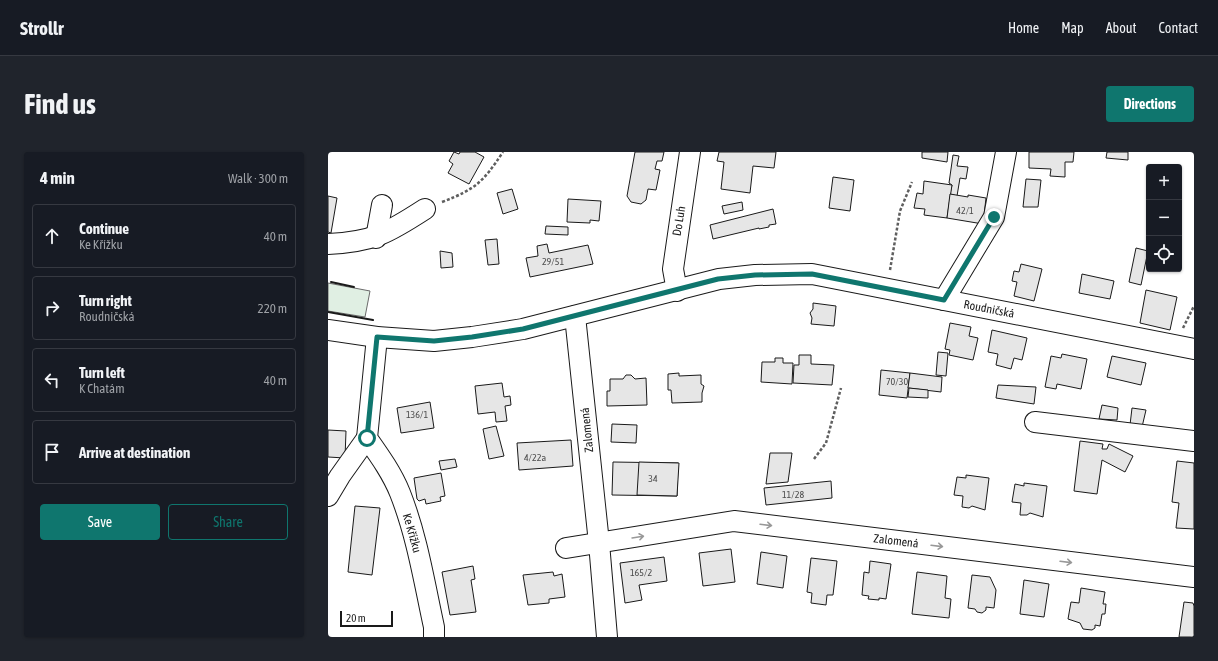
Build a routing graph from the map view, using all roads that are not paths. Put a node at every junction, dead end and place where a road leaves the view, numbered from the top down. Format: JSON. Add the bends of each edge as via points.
{"nodes":[{"id":1,"x":690,"y":152,"type":"edge"},
{"id":2,"x":1006,"y":152,"type":"edge"},
{"id":3,"x":382,"y":205,"type":"dead end"},
{"id":4,"x":425,"y":209,"type":"road end"},
{"id":5,"x":376,"y":238,"type":"junction"},
{"id":6,"x":328,"y":244,"type":"edge"},
{"id":7,"x":676,"y":291,"type":"junction"},
{"id":8,"x":944,"y":300,"type":"junction"},
{"id":9,"x":574,"y":316,"type":"junction"},
{"id":10,"x":328,"y":330,"type":"edge"},
{"id":11,"x":377,"y":337,"type":"junction"},
{"id":12,"x":1185,"y":347,"type":"edge"},
{"id":13,"x":1035,"y":422,"type":"dead end"},
{"id":14,"x":367,"y":438,"type":"junction"},
{"id":15,"x":1194,"y":441,"type":"edge"},
{"id":16,"x":328,"y":496,"type":"edge"},
{"id":17,"x":599,"y":543,"type":"junction"},
{"id":18,"x":566,"y":548,"type":"dead end"},
{"id":19,"x":1194,"y":577,"type":"edge"},
{"id":20,"x":434,"y":637,"type":"edge"},
{"id":21,"x":607,"y":637,"type":"edge"}],
"edges":[{"from":1,"to":7,"type":"street","name":"Do Luh","via":[[673,269]]},
{"from":2,"to":8,"type":"street","via":[[994,217]]},
{"from":3,"to":5,"type":"street"},
{"from":4,"to":5,"type":"street","via":[[392,231]]},
{"from":5,"to":6,"type":"street"},
{"from":7,"to":8,"type":"street","name":"Roudničská","via":[[718,279],[762,274],[812,274]]},
{"from":7,"to":9,"type":"street","name":"Roudničská"},
{"from":8,"to":12,"type":"street","name":"Roudničská"},
{"from":9,"to":11,"type":"street","name":"Roudničská","via":[[523,329],[472,337],[434,341]]},
{"from":9,"to":17,"type":"street","name":"Zalomená"},
{"from":10,"to":11,"type":"street","name":"Roudničská"},
{"from":11,"to":14,"type":"street"},
{"from":13,"to":15,"type":"street"},
{"from":14,"to":16,"type":"street"},
{"from":14,"to":20,"type":"street","name":"Ke Křížku","via":[[400,492],[417,546],[434,626]]},
{"from":17,"to":18,"type":"street"},
{"from":17,"to":19,"type":"street","name":"Zalomená","one_way":true,"via":[[734,521]]},
{"from":17,"to":21,"type":"street","name":"Zalomená"}]}
